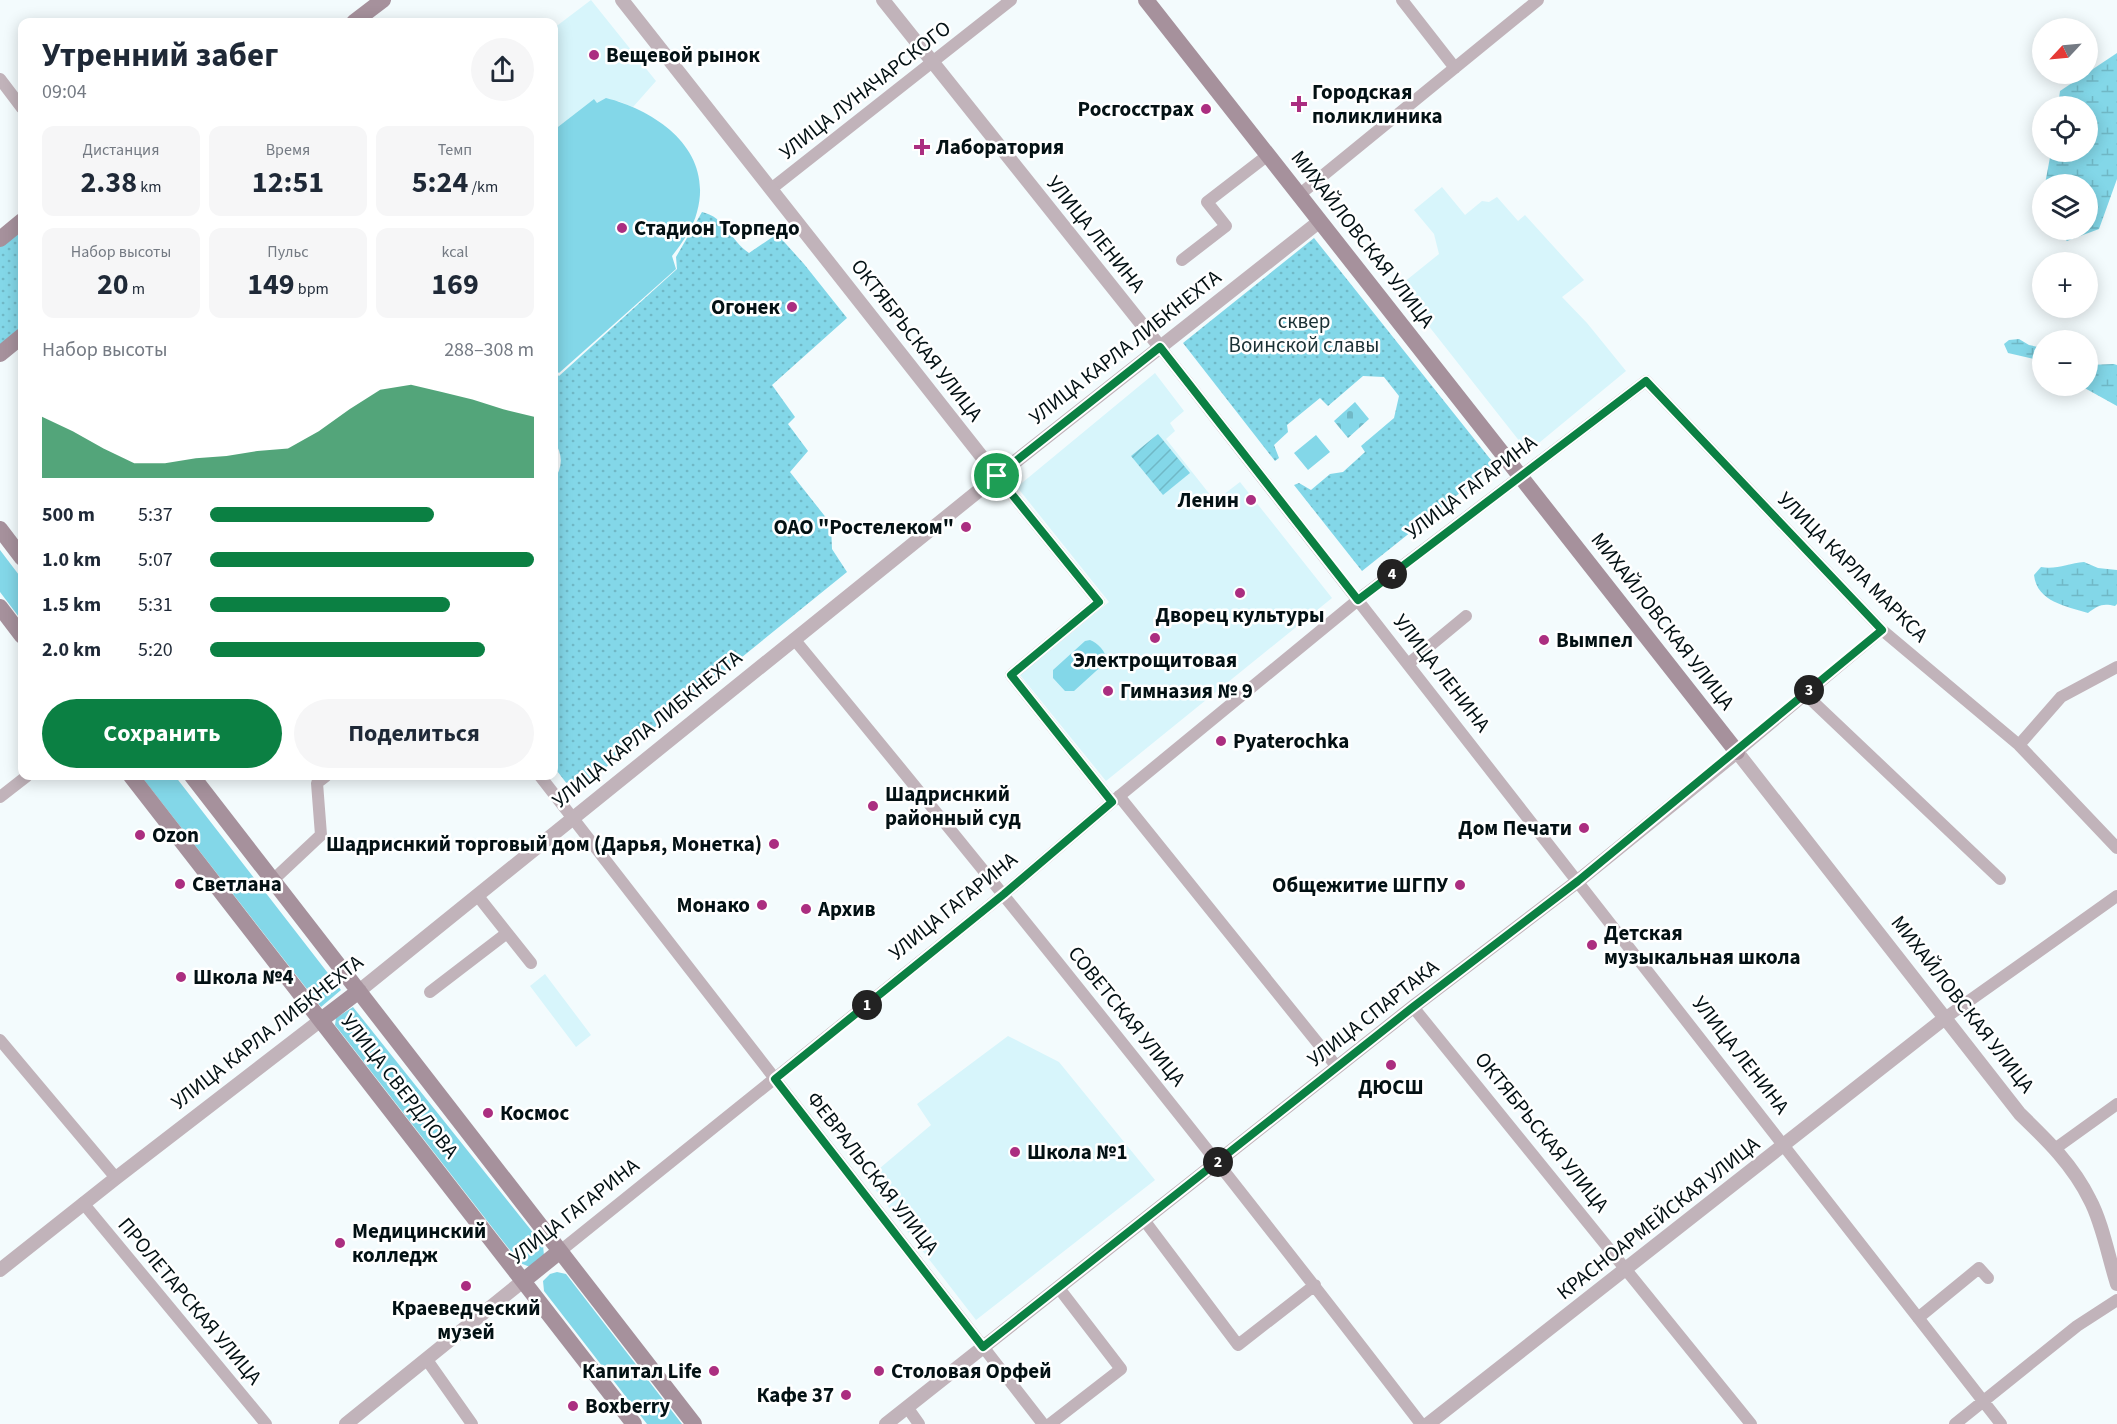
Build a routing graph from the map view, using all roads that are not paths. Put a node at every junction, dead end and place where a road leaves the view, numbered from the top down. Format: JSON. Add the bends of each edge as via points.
{"nodes":[{"id":1,"x":383,"y":0,"type":"edge"},
{"id":2,"x":622,"y":0,"type":"edge"},
{"id":3,"x":883,"y":0,"type":"edge"},
{"id":4,"x":1011,"y":0,"type":"edge"},
{"id":5,"x":1146,"y":0,"type":"edge"},
{"id":6,"x":1402,"y":0,"type":"edge"},
{"id":7,"x":1538,"y":0,"type":"edge"},
{"id":8,"x":359,"y":18,"type":"edge"},
{"id":9,"x":933,"y":63,"type":"junction"},
{"id":10,"x":1455,"y":69,"type":"junction"},
{"id":11,"x":0,"y":79,"type":"edge"},
{"id":12,"x":18,"y":103,"type":"edge"},
{"id":13,"x":1268,"y":155,"type":"junction"},
{"id":14,"x":771,"y":189,"type":"junction"},
{"id":15,"x":1299,"y":195,"type":"junction"},
{"id":16,"x":1320,"y":221,"type":"junction"},
{"id":17,"x":18,"y":224,"type":"edge"},
{"id":18,"x":0,"y":239,"type":"edge"},
{"id":19,"x":1182,"y":260,"type":"dead end"},
{"id":20,"x":18,"y":339,"type":"edge"},
{"id":21,"x":1160,"y":347,"type":"junction"},
{"id":22,"x":0,"y":354,"type":"edge"},
{"id":23,"x":1646,"y":381,"type":"joint"},
{"id":24,"x":997,"y":476,"type":"junction"},
{"id":25,"x":1522,"y":477,"type":"junction"},
{"id":26,"x":0,"y":530,"type":"edge"},
{"id":27,"x":18,"y":553,"type":"edge"},
{"id":28,"x":1358,"y":600,"type":"junction"},
{"id":29,"x":0,"y":607,"type":"edge"},
{"id":30,"x":1466,"y":616,"type":"dead end"},
{"id":31,"x":1882,"y":630,"type":"junction"},
{"id":32,"x":18,"y":631,"type":"edge"},
{"id":33,"x":794,"y":639,"type":"junction"},
{"id":34,"x":1408,"y":664,"type":"junction"},
{"id":35,"x":2117,"y":667,"type":"edge"},
{"id":36,"x":1805,"y":694,"type":"junction"},
{"id":37,"x":2019,"y":745,"type":"junction"},
{"id":38,"x":1737,"y":752,"type":"junction"},
{"id":39,"x":22,"y":780,"type":"edge"},
{"id":40,"x":134,"y":780,"type":"edge"},
{"id":41,"x":195,"y":780,"type":"edge"},
{"id":42,"x":321,"y":780,"type":"edge"},
{"id":43,"x":543,"y":780,"type":"edge"},
{"id":44,"x":0,"y":797,"type":"edge"},
{"id":45,"x":1116,"y":799,"type":"junction"},
{"id":46,"x":573,"y":818,"type":"junction"},
{"id":47,"x":2117,"y":848,"type":"edge"},
{"id":48,"x":2000,"y":879,"type":"dead end"},
{"id":49,"x":273,"y":880,"type":"junction"},
{"id":50,"x":1578,"y":881,"type":"junction"},
{"id":51,"x":1004,"y":894,"type":"junction"},
{"id":52,"x":477,"y":895,"type":"junction"},
{"id":53,"x":2117,"y":896,"type":"edge"},
{"id":54,"x":507,"y":933,"type":"junction"},
{"id":55,"x":531,"y":963,"type":"dead end"},
{"id":56,"x":359,"y":991,"type":"junction"},
{"id":57,"x":430,"y":992,"type":"dead end"},
{"id":58,"x":1413,"y":1007,"type":"junction"},
{"id":59,"x":1945,"y":1018,"type":"junction"},
{"id":60,"x":321,"y":1020,"type":"junction"},
{"id":61,"x":0,"y":1040,"type":"edge"},
{"id":62,"x":1337,"y":1067,"type":"junction"},
{"id":63,"x":775,"y":1079,"type":"junction"},
{"id":64,"x":2117,"y":1104,"type":"edge"},
{"id":65,"x":1785,"y":1145,"type":"junction"},
{"id":66,"x":2056,"y":1148,"type":"junction"},
{"id":67,"x":1218,"y":1161,"type":"junction"},
{"id":68,"x":116,"y":1178,"type":"junction"},
{"id":69,"x":83,"y":1203,"type":"junction"},
{"id":70,"x":1144,"y":1220,"type":"junction"},
{"id":71,"x":559,"y":1252,"type":"junction"},
{"id":72,"x":1626,"y":1269,"type":"junction"},
{"id":73,"x":0,"y":1270,"type":"edge"},
{"id":74,"x":1988,"y":1278,"type":"dead end"},
{"id":75,"x":523,"y":1281,"type":"junction"},
{"id":76,"x":2117,"y":1284,"type":"edge"},
{"id":77,"x":1315,"y":1285,"type":"junction"},
{"id":78,"x":1058,"y":1287,"type":"junction"},
{"id":79,"x":2117,"y":1300,"type":"edge"},
{"id":80,"x":1918,"y":1318,"type":"junction"},
{"id":81,"x":983,"y":1347,"type":"junction"},
{"id":82,"x":427,"y":1360,"type":"junction"},
{"id":83,"x":1983,"y":1402,"type":"junction"},
{"id":84,"x":907,"y":1407,"type":"junction"},
{"id":85,"x":266,"y":1424,"type":"edge"},
{"id":86,"x":346,"y":1424,"type":"edge"},
{"id":87,"x":472,"y":1424,"type":"edge"},
{"id":88,"x":634,"y":1424,"type":"edge"},
{"id":89,"x":693,"y":1424,"type":"edge"},
{"id":90,"x":886,"y":1424,"type":"edge"},
{"id":91,"x":919,"y":1424,"type":"edge"},
{"id":92,"x":1043,"y":1424,"type":"edge"},
{"id":93,"x":1050,"y":1424,"type":"edge"},
{"id":94,"x":1421,"y":1424,"type":"edge"},
{"id":95,"x":1428,"y":1424,"type":"edge"},
{"id":96,"x":1751,"y":1424,"type":"edge"},
{"id":97,"x":1955,"y":1424,"type":"edge"},
{"id":98,"x":2001,"y":1424,"type":"edge"}],
"edges":[{"from":1,"to":8,"type":"main road"},
{"from":2,"to":14,"type":"street","name":"ОКТЯБРЬСКАЯ УЛИЦА"},
{"from":3,"to":9,"type":"street","name":"УЛИЦА ЛЕНИНА"},
{"from":4,"to":9,"type":"street","name":"УЛИЦА ЛУНАЧАРСКОГО"},
{"from":5,"to":13,"type":"main road","name":"МИХАЙЛОВСКАЯ УЛИЦА"},
{"from":6,"to":10,"type":"street"},
{"from":7,"to":10,"type":"street"},
{"from":9,"to":14,"type":"street","name":"УЛИЦА ЛУНАЧАРСКОГО"},
{"from":9,"to":21,"type":"street","name":"УЛИЦА ЛЕНИНА"},
{"from":10,"to":15,"type":"street"},
{"from":11,"to":12,"type":"street"},
{"from":13,"to":15,"type":"main road","name":"МИХАЙЛОВСКАЯ УЛИЦА"},
{"from":13,"to":19,"type":"street","via":[[1207,201],[1226,226]]},
{"from":14,"to":24,"type":"street","name":"ОКТЯБРЬСКАЯ УЛИЦА"},
{"from":15,"to":16,"type":"main road","name":"МИХАЙЛОВСКАЯ УЛИЦА"},
{"from":16,"to":21,"type":"street","name":"УЛИЦА КАРЛА ЛИБКНЕХТА"},
{"from":16,"to":25,"type":"main road","name":"МИХАЙЛОВСКАЯ УЛИЦА"},
{"from":17,"to":18,"type":"main road"},
{"from":20,"to":22,"type":"main road"},
{"from":21,"to":24,"type":"street","name":"УЛИЦА КАРЛА ЛИБКНЕХТА"},
{"from":21,"to":28,"type":"street","name":"УЛИЦА ЛЕНИНА"},
{"from":23,"to":25,"type":"street","name":"УЛИЦА ГАГАРИНА"},
{"from":23,"to":31,"type":"street","name":"УЛИЦА КАРЛА МАРКСА"},
{"from":24,"to":33,"type":"street","name":"УЛИЦА КАРЛА ЛИБКНЕХТА"},
{"from":24,"to":45,"type":"street","name":"ОКТЯБРЬСКАЯ УЛИЦА","via":[[1099,602],[1011,675]]},
{"from":25,"to":28,"type":"street","name":"УЛИЦА ГАГАРИНА"},
{"from":25,"to":38,"type":"main road","name":"МИХАЙЛОВСКАЯ УЛИЦА"},
{"from":26,"to":27,"type":"main road"},
{"from":28,"to":34,"type":"street","name":"УЛИЦА ЛЕНИНА"},
{"from":28,"to":45,"type":"street","name":"УЛИЦА ГАГАРИНА"},
{"from":29,"to":32,"type":"main road"},
{"from":30,"to":34,"type":"street"},
{"from":31,"to":36,"type":"street","name":"УЛИЦА СПАРТАКА"},
{"from":31,"to":37,"type":"street","name":"УЛИЦА КАРЛА МАРКСА"},
{"from":33,"to":46,"type":"street","name":"УЛИЦА КАРЛА ЛИБКНЕХТА"},
{"from":33,"to":51,"type":"street","name":"СОВЕТСКАЯ УЛИЦА"},
{"from":34,"to":50,"type":"street","name":"УЛИЦА ЛЕНИНА"},
{"from":35,"to":37,"type":"street","via":[[2061,697]]},
{"from":36,"to":38,"type":"street","name":"УЛИЦА СПАРТАКА"},
{"from":36,"to":48,"type":"street"},
{"from":37,"to":47,"type":"street","name":"УЛИЦА КАРЛА МАРКСА"},
{"from":38,"to":50,"type":"street","name":"УЛИЦА СПАРТАКА"},
{"from":38,"to":59,"type":"street","name":"МИХАЙЛОВСКАЯ УЛИЦА"},
{"from":39,"to":44,"type":"street"},
{"from":40,"to":60,"type":"main road","name":"УЛИЦА СВЕРДЛОВА"},
{"from":41,"to":49,"type":"main road","name":"УЛИЦА СВЕРДЛОВА"},
{"from":42,"to":49,"type":"street","via":[[317,783],[321,835]]},
{"from":43,"to":46,"type":"street","name":"ФЕВРАЛЬСКАЯ УЛИЦА"},
{"from":45,"to":51,"type":"street","name":"УЛИЦА ГАГАРИНА"},
{"from":45,"to":62,"type":"street","name":"ОКТЯБРЬСКАЯ УЛИЦА"},
{"from":46,"to":52,"type":"street","name":"УЛИЦА КАРЛА ЛИБКНЕХТА"},
{"from":46,"to":63,"type":"street","name":"ФЕВРАЛЬСКАЯ УЛИЦА"},
{"from":49,"to":56,"type":"main road","name":"УЛИЦА СВЕРДЛОВА"},
{"from":50,"to":58,"type":"street","name":"УЛИЦА СПАРТАКА"},
{"from":50,"to":65,"type":"street","name":"УЛИЦА ЛЕНИНА"},
{"from":51,"to":63,"type":"street","name":"УЛИЦА ГАГАРИНА"},
{"from":51,"to":67,"type":"street","name":"СОВЕТСКАЯ УЛИЦА"},
{"from":52,"to":54,"type":"street"},
{"from":52,"to":56,"type":"street","name":"УЛИЦА КАРЛА ЛИБКНЕХТА"},
{"from":53,"to":59,"type":"street","name":"КРАСНОАРМЕЙСКАЯ УЛИЦА"},
{"from":54,"to":55,"type":"street"},
{"from":54,"to":57,"type":"street"},
{"from":56,"to":60,"type":"main road","name":"УЛИЦА КАРЛА ЛИБКНЕХТА"},
{"from":56,"to":71,"type":"main road","name":"УЛИЦА СВЕРДЛОВА"},
{"from":58,"to":62,"type":"street","name":"УЛИЦА СПАРТАКА"},
{"from":58,"to":72,"type":"street","name":"ОКТЯБРЬСКАЯ УЛИЦА"},
{"from":59,"to":65,"type":"street","name":"КРАСНОАРМЕЙСКАЯ УЛИЦА"},
{"from":59,"to":66,"type":"street","name":"МИХАЙЛОВСКАЯ УЛИЦА","via":[[2020,1114]]},
{"from":60,"to":68,"type":"street","name":"УЛИЦА КАРЛА ЛИБКНЕХТА"},
{"from":60,"to":75,"type":"main road","name":"УЛИЦА СВЕРДЛОВА"},
{"from":61,"to":68,"type":"street"},
{"from":62,"to":67,"type":"street","name":"УЛИЦА СПАРТАКА"},
{"from":63,"to":71,"type":"street","name":"УЛИЦА ГАГАРИНА"},
{"from":63,"to":81,"type":"street","name":"ФЕВРАЛЬСКАЯ УЛИЦА"},
{"from":64,"to":66,"type":"street"},
{"from":65,"to":72,"type":"street","name":"КРАСНОАРМЕЙСКАЯ УЛИЦА"},
{"from":65,"to":80,"type":"street","name":"УЛИЦА ЛЕНИНА"},
{"from":66,"to":76,"type":"street","name":"МИХАЙЛОВСКАЯ УЛИЦА","via":[[2091,1201]]},
{"from":67,"to":70,"type":"street","name":"УЛИЦА СПАРТАКА"},
{"from":67,"to":77,"type":"street","name":"СОВЕТСКАЯ УЛИЦА"},
{"from":68,"to":69,"type":"street","name":"УЛИЦА КАРЛА ЛИБКНЕХТА"},
{"from":69,"to":73,"type":"street","name":"УЛИЦА КАРЛА ЛИБКНЕХТА"},
{"from":69,"to":85,"type":"street","name":"ПРОЛЕТАРСКАЯ УЛИЦА"},
{"from":70,"to":77,"type":"street","via":[[1238,1345]]},
{"from":70,"to":78,"type":"street","name":"УЛИЦА СПАРТАКА"},
{"from":71,"to":75,"type":"main road","name":"УЛИЦА ГАГАРИНА"},
{"from":71,"to":89,"type":"main road","name":"УЛИЦА СВЕРДЛОВА"},
{"from":72,"to":95,"type":"street","name":"КРАСНОАРМЕЙСКАЯ УЛИЦА"},
{"from":72,"to":96,"type":"street","name":"ОКТЯБРЬСКАЯ УЛИЦА"},
{"from":74,"to":80,"type":"street","via":[[1979,1268]]},
{"from":75,"to":82,"type":"street","name":"УЛИЦА ГАГАРИНА"},
{"from":75,"to":88,"type":"main road","name":"УЛИЦА СВЕРДЛОВА"},
{"from":77,"to":94,"type":"street","name":"СОВЕТСКАЯ УЛИЦА"},
{"from":78,"to":81,"type":"street","name":"УЛИЦА СПАРТАКА"},
{"from":78,"to":93,"type":"street","via":[[1121,1369]]},
{"from":79,"to":83,"type":"street"},
{"from":80,"to":83,"type":"street","name":"УЛИЦА ЛЕНИНА"},
{"from":81,"to":84,"type":"street","name":"УЛИЦА СПАРТАКА"},
{"from":81,"to":92,"type":"street","name":"ФЕВРАЛЬСКАЯ УЛИЦА"},
{"from":82,"to":86,"type":"street","name":"УЛИЦА ГАГАРИНА"},
{"from":82,"to":87,"type":"street"},
{"from":83,"to":97,"type":"street"},
{"from":83,"to":98,"type":"street","name":"УЛИЦА ЛЕНИНА"},
{"from":84,"to":90,"type":"street","name":"УЛИЦА СПАРТАКА"},
{"from":84,"to":91,"type":"street"}]}
